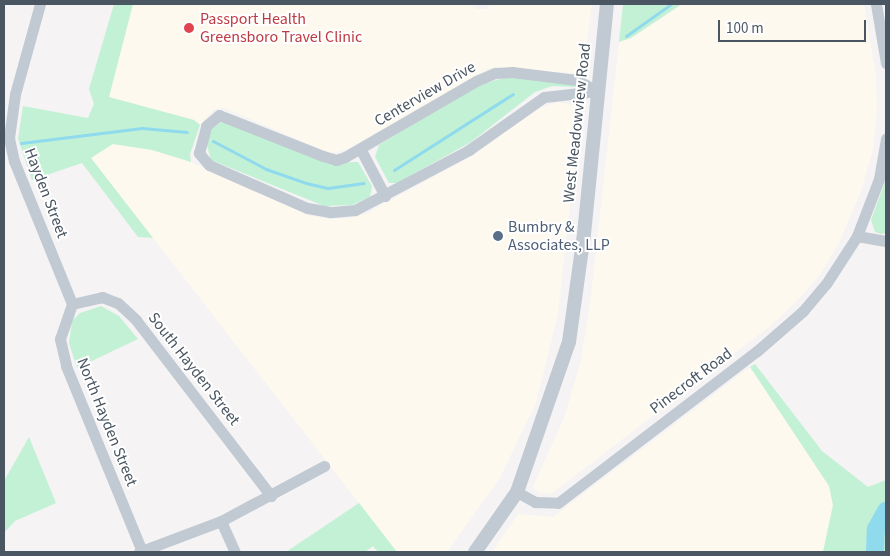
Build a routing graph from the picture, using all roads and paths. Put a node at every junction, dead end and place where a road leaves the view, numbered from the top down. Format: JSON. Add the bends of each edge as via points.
{"nodes":[{"id":1,"x":40,"y":4,"type":"edge"},
{"id":2,"x":607,"y":4,"type":"edge"},
{"id":3,"x":876,"y":4,"type":"edge"},
{"id":4,"x":886,"y":64,"type":"edge"},
{"id":5,"x":597,"y":91,"type":"junction"},
{"id":6,"x":9,"y":94,"type":"edge"},
{"id":7,"x":886,"y":140,"type":"edge"},
{"id":8,"x":360,"y":150,"type":"junction"},
{"id":9,"x":385,"y":196,"type":"junction"},
{"id":10,"x":856,"y":236,"type":"junction"},
{"id":11,"x":886,"y":241,"type":"edge"},
{"id":12,"x":72,"y":304,"type":"junction"},
{"id":13,"x":324,"y":466,"type":"dead end"},
{"id":14,"x":516,"y":492,"type":"junction"},
{"id":15,"x":271,"y":496,"type":"junction"},
{"id":16,"x":221,"y":521,"type":"junction"},
{"id":17,"x":140,"y":552,"type":"edge"},
{"id":18,"x":235,"y":552,"type":"edge"},
{"id":19,"x":475,"y":552,"type":"edge"}],
"edges":[{"from":1,"to":6,"type":"street","name":"Hayden Street"},
{"from":2,"to":5,"type":"street","name":"West Meadowview Road"},
{"from":3,"to":4,"type":"street"},
{"from":5,"to":8,"type":"street","name":"Centerview Drive","via":[[577,80],[494,73],[476,80]]},
{"from":5,"to":9,"type":"street","name":"Centerview Drive","via":[[544,98],[484,140]]},
{"from":5,"to":14,"type":"street","name":"West Meadowview Road","via":[[570,342]]},
{"from":6,"to":12,"type":"street","name":"Hayden Street","via":[[9,138],[14,161]]},
{"from":7,"to":10,"type":"street","name":"Pinecroft Road","via":[[879,179]]},
{"from":8,"to":9,"type":"street"},
{"from":8,"to":9,"type":"street","name":"Centerview Drive","via":[[336,160],[219,115],[206,126],[199,153],[209,166],[317,211],[355,210]]},
{"from":10,"to":11,"type":"street"},
{"from":10,"to":14,"type":"street","name":"Pinecroft Road","via":[[826,284],[803,311],[757,351],[565,498],[549,504]]},
{"from":12,"to":15,"type":"street","name":"South Hayden Street","via":[[102,297],[118,303],[136,320]]},
{"from":12,"to":17,"type":"street","name":"North Hayden Street","via":[[60,339],[66,366]]},
{"from":13,"to":15,"type":"street"},
{"from":14,"to":19,"type":"street","name":"West Meadowview Road"},
{"from":15,"to":16,"type":"street"},
{"from":16,"to":17,"type":"street"},
{"from":16,"to":18,"type":"street"}]}
